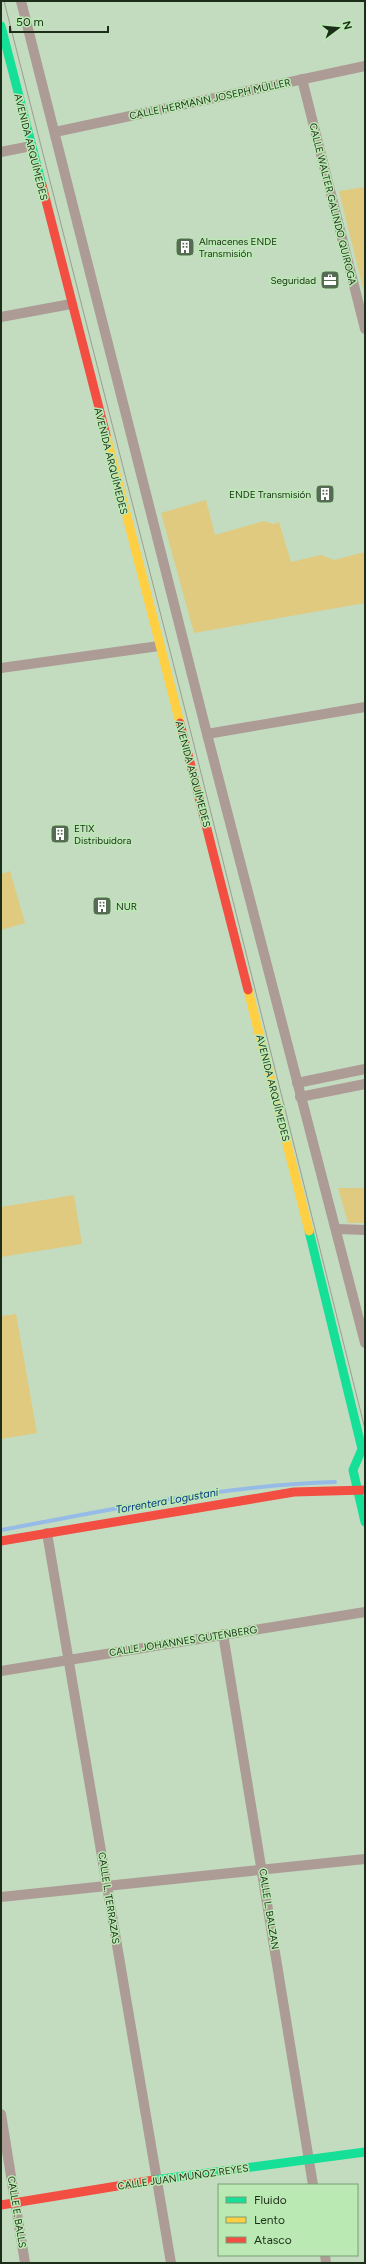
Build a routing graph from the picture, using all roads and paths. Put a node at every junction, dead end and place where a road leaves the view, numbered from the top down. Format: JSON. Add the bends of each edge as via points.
{"nodes":[{"id":1,"x":21,"y":1,"type":"edge"},
{"id":2,"x":1,"y":26,"type":"edge"},
{"id":3,"x":365,"y":66,"type":"edge"},
{"id":4,"x":302,"y":79,"type":"junction"},
{"id":5,"x":55,"y":132,"type":"junction"},
{"id":6,"x":31,"y":146,"type":"junction"},
{"id":7,"x":1,"y":152,"type":"edge"},
{"id":8,"x":71,"y":304,"type":"junction"},
{"id":9,"x":1,"y":317,"type":"edge"},
{"id":10,"x":365,"y":329,"type":"edge"},
{"id":11,"x":159,"y":646,"type":"junction"},
{"id":12,"x":1,"y":668,"type":"edge"},
{"id":13,"x":365,"y":708,"type":"edge"},
{"id":14,"x":207,"y":734,"type":"junction"},
{"id":15,"x":365,"y":1069,"type":"edge"},
{"id":16,"x":297,"y":1083,"type":"junction"},
{"id":17,"x":365,"y":1084,"type":"edge"},
{"id":18,"x":300,"y":1098,"type":"junction"},
{"id":19,"x":337,"y":1229,"type":"junction"},
{"id":20,"x":365,"y":1230,"type":"edge"},
{"id":21,"x":365,"y":1343,"type":"edge"},
{"id":22,"x":365,"y":1469,"type":"edge"},
{"id":23,"x":353,"y":1470,"type":"junction"},
{"id":24,"x":361,"y":1490,"type":"edge"},
{"id":25,"x":365,"y":1522,"type":"edge"},
{"id":26,"x":47,"y":1533,"type":"junction"},
{"id":27,"x":1,"y":1541,"type":"edge"},
{"id":28,"x":365,"y":1612,"type":"edge"},
{"id":29,"x":223,"y":1634,"type":"junction"},
{"id":30,"x":70,"y":1659,"type":"junction"},
{"id":31,"x":1,"y":1671,"type":"edge"},
{"id":32,"x":365,"y":1859,"type":"edge"},
{"id":33,"x":262,"y":1870,"type":"junction"},
{"id":34,"x":107,"y":1887,"type":"junction"},
{"id":35,"x":1,"y":1897,"type":"edge"},
{"id":36,"x":1,"y":2114,"type":"edge"},
{"id":37,"x":365,"y":2152,"type":"edge"},
{"id":38,"x":309,"y":2159,"type":"junction"},
{"id":39,"x":156,"y":2180,"type":"junction"},
{"id":40,"x":313,"y":2184,"type":"edge"},
{"id":41,"x":16,"y":2203,"type":"junction"},
{"id":42,"x":1,"y":2205,"type":"edge"},
{"id":43,"x":25,"y":2263,"type":"edge"},
{"id":44,"x":171,"y":2263,"type":"edge"}],
"edges":[{"from":1,"to":5,"type":"street"},
{"from":2,"to":6,"type":"street","name":"AVENIDA ARQUÍMEDES"},
{"from":3,"to":4,"type":"street","name":"CALLE HERMANN JOSEPH MÜLLER"},
{"from":4,"to":5,"type":"street","name":"CALLE HERMANN JOSEPH MÜLLER"},
{"from":4,"to":10,"type":"street","name":"CALLE WALTER GALINDO QUIROGA"},
{"from":5,"to":14,"type":"street"},
{"from":6,"to":7,"type":"street"},
{"from":6,"to":8,"type":"street","name":"AVENIDA ARQUÍMEDES"},
{"from":8,"to":9,"type":"street"},
{"from":8,"to":11,"type":"street","name":"AVENIDA ARQUÍMEDES"},
{"from":11,"to":12,"type":"street"},
{"from":11,"to":23,"type":"street","name":"AVENIDA ARQUÍMEDES","via":[[286,1137],[362,1449]]},
{"from":13,"to":14,"type":"street"},
{"from":14,"to":16,"type":"street"},
{"from":15,"to":16,"type":"street"},
{"from":16,"to":18,"type":"street"},
{"from":17,"to":18,"type":"street"},
{"from":18,"to":19,"type":"street"},
{"from":19,"to":20,"type":"street"},
{"from":19,"to":21,"type":"street"},
{"from":22,"to":23,"type":"street"},
{"from":23,"to":24,"type":"street"},
{"from":24,"to":25,"type":"street"},
{"from":24,"to":26,"type":"street","via":[[294,1492]]},
{"from":26,"to":27,"type":"street"},
{"from":26,"to":30,"type":"street","name":"CALLE L. TERRAZAS"},
{"from":28,"to":29,"type":"street","name":"CALLE JOHANNES GUTENBERG"},
{"from":29,"to":30,"type":"street","name":"CALLE JOHANNES GUTENBERG"},
{"from":29,"to":33,"type":"street","name":"CALLE L. BALZAN"},
{"from":30,"to":31,"type":"street","name":"CALLE JOHANNES GUTENBERG"},
{"from":30,"to":34,"type":"street","name":"CALLE L. TERRAZAS"},
{"from":32,"to":33,"type":"street"},
{"from":33,"to":34,"type":"street"},
{"from":33,"to":38,"type":"street","name":"CALLE L. BALZAN"},
{"from":34,"to":35,"type":"street"},
{"from":34,"to":39,"type":"street","name":"CALLE L. TERRAZAS"},
{"from":36,"to":41,"type":"street","name":"CALLE E. BALLS"},
{"from":37,"to":38,"type":"street","name":"CALLE JUAN MUÑOZ REYES"},
{"from":38,"to":39,"type":"street","name":"CALLE JUAN MUÑOZ REYES"},
{"from":38,"to":40,"type":"street","name":"CALLE L. BALZAN"},
{"from":39,"to":41,"type":"street","name":"CALLE JUAN MUÑOZ REYES"},
{"from":39,"to":44,"type":"street","name":"CALLE L. TERRAZAS"},
{"from":41,"to":42,"type":"street","name":"CALLE JUAN MUÑOZ REYES"},
{"from":41,"to":43,"type":"street","name":"CALLE E. BALLS"}]}
